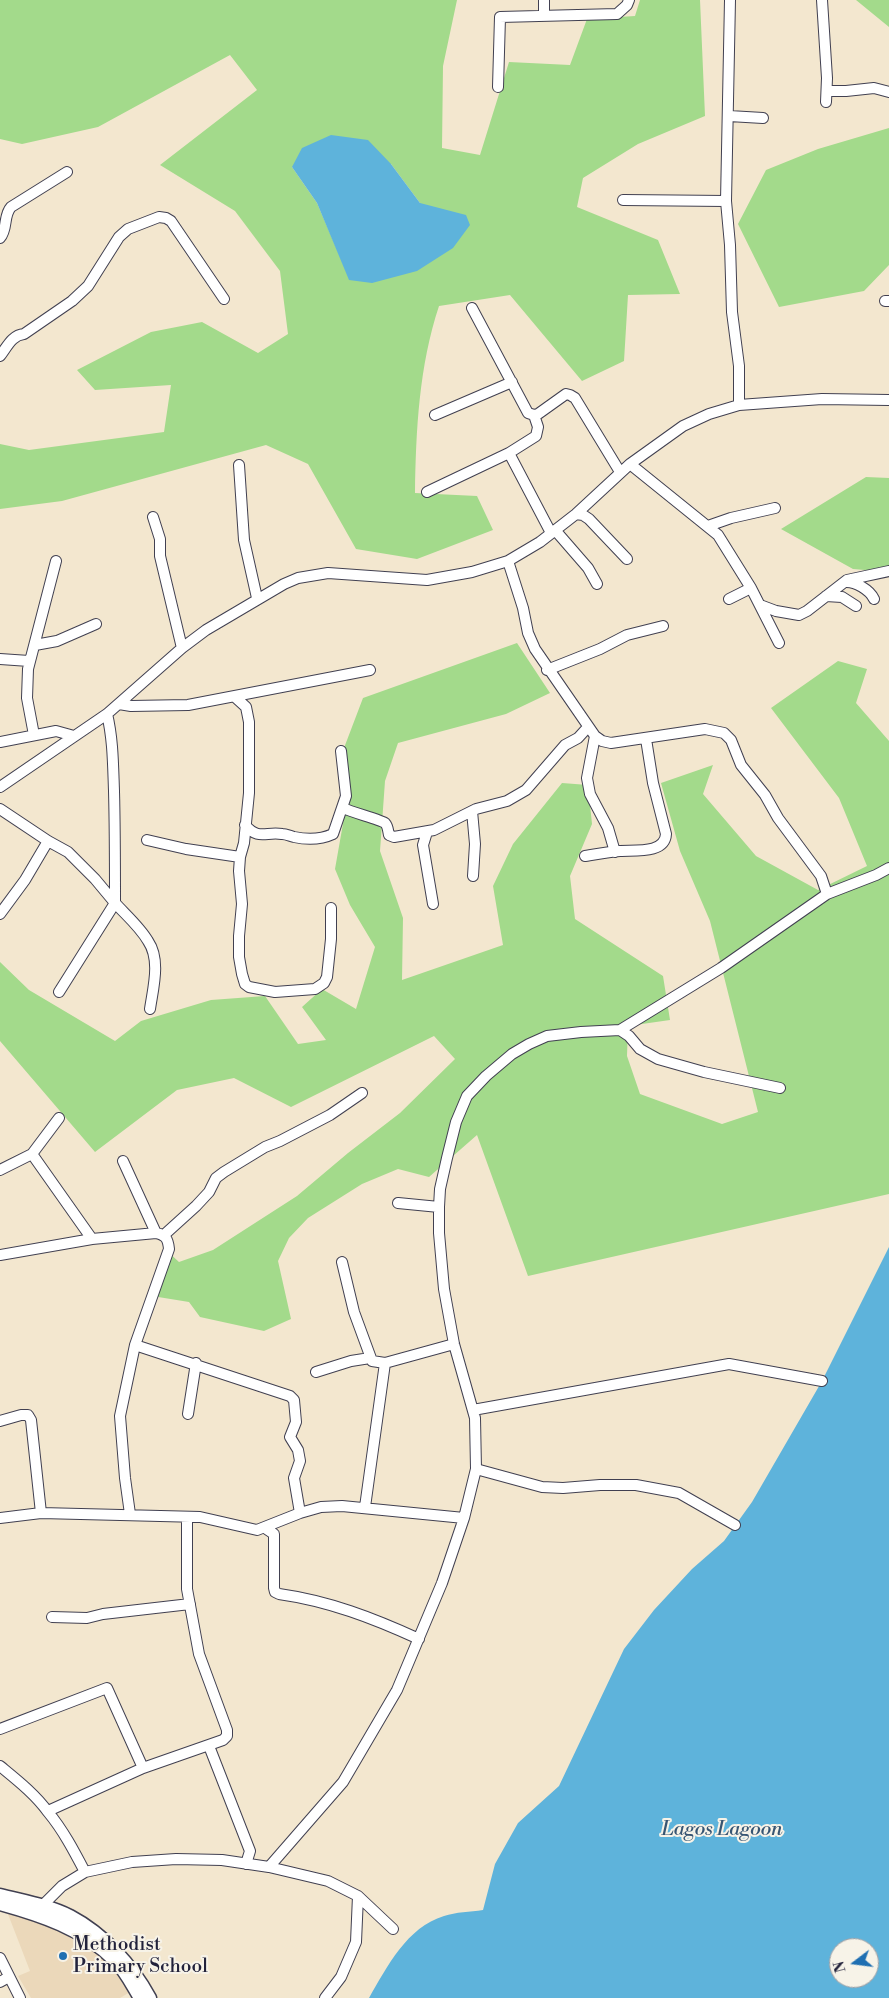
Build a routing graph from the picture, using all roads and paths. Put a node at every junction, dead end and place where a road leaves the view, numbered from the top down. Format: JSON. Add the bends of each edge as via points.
{"nodes":[{"id":1,"x":544,"y":0,"type":"edge"},
{"id":2,"x":629,"y":0,"type":"edge"},
{"id":3,"x":730,"y":0,"type":"edge"},
{"id":4,"x":822,"y":0,"type":"edge"},
{"id":5,"x":544,"y":15,"type":"junction"},
{"id":6,"x":498,"y":87,"type":"dead end"},
{"id":7,"x":827,"y":90,"type":"junction"},
{"id":8,"x":889,"y":92,"type":"edge"},
{"id":9,"x":826,"y":102,"type":"dead end"},
{"id":10,"x":729,"y":116,"type":"junction"},
{"id":11,"x":763,"y":118,"type":"dead end"},
{"id":12,"x":67,"y":172,"type":"dead end"},
{"id":13,"x":623,"y":200,"type":"dead end"},
{"id":14,"x":726,"y":202,"type":"junction"},
{"id":15,"x":0,"y":238,"type":"edge"},
{"id":16,"x":224,"y":299,"type":"dead end"},
{"id":17,"x":472,"y":308,"type":"dead end"},
{"id":18,"x":0,"y":356,"type":"edge"},
{"id":19,"x":512,"y":382,"type":"junction"},
{"id":20,"x":889,"y":400,"type":"edge"},
{"id":21,"x":739,"y":405,"type":"junction"},
{"id":22,"x":435,"y":415,"type":"dead end"},
{"id":23,"x":534,"y":415,"type":"junction"},
{"id":24,"x":509,"y":453,"type":"junction"},
{"id":25,"x":630,"y":464,"type":"junction"},
{"id":26,"x":239,"y":465,"type":"dead end"},
{"id":27,"x":620,"y":472,"type":"junction"},
{"id":28,"x":427,"y":492,"type":"dead end"},
{"id":29,"x":775,"y":508,"type":"dead end"},
{"id":30,"x":576,"y":514,"type":"junction"},
{"id":31,"x":153,"y":517,"type":"dead end"},
{"id":32,"x":708,"y":526,"type":"junction"},
{"id":33,"x":553,"y":532,"type":"junction"},
{"id":34,"x":627,"y":559,"type":"dead end"},
{"id":35,"x":56,"y":561,"type":"dead end"},
{"id":36,"x":508,"y":561,"type":"junction"},
{"id":37,"x":889,"y":571,"type":"edge"},
{"id":38,"x":844,"y":582,"type":"junction"},
{"id":39,"x":598,"y":584,"type":"dead end"},
{"id":40,"x":751,"y":588,"type":"junction"},
{"id":41,"x":826,"y":596,"type":"junction"},
{"id":42,"x":257,"y":598,"type":"junction"},
{"id":43,"x":729,"y":598,"type":"dead end"},
{"id":44,"x":874,"y":600,"type":"dead end"},
{"id":45,"x":760,"y":605,"type":"junction"},
{"id":46,"x":856,"y":606,"type":"dead end"},
{"id":47,"x":96,"y":624,"type":"dead end"},
{"id":48,"x":663,"y":626,"type":"dead end"},
{"id":49,"x":779,"y":643,"type":"dead end"},
{"id":50,"x":34,"y":645,"type":"junction"},
{"id":51,"x":182,"y":648,"type":"junction"},
{"id":52,"x":0,"y":659,"type":"edge"},
{"id":53,"x":30,"y":661,"type":"junction"},
{"id":54,"x":370,"y":670,"type":"dead end"},
{"id":55,"x":547,"y":670,"type":"junction"},
{"id":56,"x":235,"y":697,"type":"junction"},
{"id":57,"x":119,"y":704,"type":"junction"},
{"id":58,"x":107,"y":714,"type":"junction"},
{"id":59,"x":588,"y":727,"type":"junction"},
{"id":60,"x":34,"y":735,"type":"junction"},
{"id":61,"x":74,"y":736,"type":"junction"},
{"id":62,"x":594,"y":736,"type":"junction"},
{"id":63,"x":646,"y":739,"type":"junction"},
{"id":64,"x":0,"y":742,"type":"edge"},
{"id":65,"x":341,"y":751,"type":"dead end"},
{"id":66,"x":0,"y":787,"type":"edge"},
{"id":67,"x":343,"y":808,"type":"junction"},
{"id":68,"x":0,"y":809,"type":"edge"},
{"id":69,"x":472,"y":810,"type":"junction"},
{"id":70,"x":245,"y":825,"type":"junction"},
{"id":71,"x":428,"y":832,"type":"junction"},
{"id":72,"x":147,"y":840,"type":"dead end"},
{"id":73,"x":48,"y":841,"type":"junction"},
{"id":74,"x":615,"y":852,"type":"junction"},
{"id":75,"x":240,"y":856,"type":"junction"},
{"id":76,"x":585,"y":856,"type":"dead end"},
{"id":77,"x":889,"y":868,"type":"edge"},
{"id":78,"x":473,"y":876,"type":"dead end"},
{"id":79,"x":827,"y":894,"type":"junction"},
{"id":80,"x":115,"y":903,"type":"junction"},
{"id":81,"x":433,"y":904,"type":"dead end"},
{"id":82,"x":332,"y":908,"type":"dead end"},
{"id":83,"x":0,"y":914,"type":"edge"},
{"id":84,"x":60,"y":992,"type":"dead end"},
{"id":85,"x":150,"y":1009,"type":"dead end"},
{"id":86,"x":620,"y":1030,"type":"junction"},
{"id":87,"x":780,"y":1088,"type":"dead end"},
{"id":88,"x":362,"y":1093,"type":"dead end"},
{"id":89,"x":60,"y":1118,"type":"dead end"},
{"id":90,"x":32,"y":1154,"type":"junction"},
{"id":91,"x":123,"y":1161,"type":"dead end"},
{"id":92,"x":0,"y":1170,"type":"edge"},
{"id":93,"x":398,"y":1202,"type":"dead end"},
{"id":94,"x":439,"y":1206,"type":"junction"},
{"id":95,"x":160,"y":1234,"type":"junction"},
{"id":96,"x":92,"y":1239,"type":"junction"},
{"id":97,"x":0,"y":1255,"type":"edge"},
{"id":98,"x":342,"y":1262,"type":"dead end"},
{"id":99,"x":454,"y":1344,"type":"junction"},
{"id":100,"x":135,"y":1345,"type":"junction"},
{"id":101,"x":370,"y":1358,"type":"junction"},
{"id":102,"x":196,"y":1363,"type":"junction"},
{"id":103,"x":385,"y":1363,"type":"junction"},
{"id":104,"x":316,"y":1372,"type":"dead end"},
{"id":105,"x":822,"y":1381,"type":"dead end"},
{"id":106,"x":473,"y":1410,"type":"junction"},
{"id":107,"x":188,"y":1414,"type":"dead end"},
{"id":108,"x":0,"y":1421,"type":"edge"},
{"id":109,"x":476,"y":1469,"type":"junction"},
{"id":110,"x":365,"y":1507,"type":"junction"},
{"id":111,"x":41,"y":1513,"type":"junction"},
{"id":112,"x":300,"y":1513,"type":"junction"},
{"id":113,"x":130,"y":1514,"type":"junction"},
{"id":114,"x":187,"y":1517,"type":"junction"},
{"id":115,"x":0,"y":1518,"type":"edge"},
{"id":116,"x":464,"y":1518,"type":"junction"},
{"id":117,"x":735,"y":1525,"type":"dead end"},
{"id":118,"x":265,"y":1528,"type":"junction"},
{"id":119,"x":190,"y":1604,"type":"junction"},
{"id":120,"x":52,"y":1617,"type":"dead end"},
{"id":121,"x":419,"y":1638,"type":"junction"},
{"id":122,"x":0,"y":1729,"type":"edge"},
{"id":123,"x":209,"y":1746,"type":"junction"},
{"id":124,"x":0,"y":1766,"type":"edge"},
{"id":125,"x":144,"y":1768,"type":"junction"},
{"id":126,"x":48,"y":1811,"type":"junction"},
{"id":127,"x":246,"y":1864,"type":"junction"},
{"id":128,"x":269,"y":1867,"type":"junction"},
{"id":129,"x":85,"y":1872,"type":"junction"},
{"id":130,"x":0,"y":1894,"type":"edge"},
{"id":131,"x":358,"y":1896,"type":"junction"},
{"id":132,"x":0,"y":1904,"type":"edge"},
{"id":133,"x":38,"y":1910,"type":"junction"},
{"id":134,"x":393,"y":1929,"type":"dead end"},
{"id":135,"x":0,"y":1958,"type":"edge"},
{"id":136,"x":4,"y":1980,"type":"edge"},
{"id":137,"x":20,"y":1998,"type":"edge"},
{"id":138,"x":140,"y":1998,"type":"edge"},
{"id":139,"x":150,"y":1998,"type":"edge"},
{"id":140,"x":325,"y":1998,"type":"edge"}],
"edges":[{"from":1,"to":5,"type":"street"},
{"from":2,"to":5,"type":"street","via":[[617,14]]},
{"from":3,"to":10,"type":"street"},
{"from":4,"to":7,"type":"street"},
{"from":5,"to":6,"type":"street","via":[[500,17]]},
{"from":7,"to":8,"type":"street","via":[[874,88]]},
{"from":7,"to":9,"type":"street"},
{"from":10,"to":11,"type":"street"},
{"from":10,"to":14,"type":"street"},
{"from":12,"to":15,"type":"street","via":[[11,208],[7,212],[6,231]]},
{"from":13,"to":14,"type":"street"},
{"from":14,"to":21,"type":"street"},
{"from":16,"to":18,"type":"street","via":[[171,222],[159,217],[128,229],[119,237],[88,286],[72,301],[13,338]]},
{"from":17,"to":19,"type":"street"},
{"from":19,"to":22,"type":"street"},
{"from":19,"to":23,"type":"street","via":[[528,413]]},
{"from":20,"to":21,"type":"street","via":[[822,399]]},
{"from":21,"to":25,"type":"street","via":[[683,426]]},
{"from":23,"to":24,"type":"street","via":[[538,427],[536,436]]},
{"from":23,"to":27,"type":"street","via":[[566,394],[575,398]]},
{"from":24,"to":28,"type":"street"},
{"from":24,"to":33,"type":"street"},
{"from":25,"to":27,"type":"street"},
{"from":25,"to":32,"type":"street"},
{"from":26,"to":42,"type":"street","via":[[244,540]]},
{"from":27,"to":30,"type":"street"},
{"from":29,"to":32,"type":"street"},
{"from":30,"to":33,"type":"street"},
{"from":30,"to":34,"type":"street","via":[[589,519]]},
{"from":31,"to":51,"type":"street"},
{"from":32,"to":40,"type":"street","via":[[718,534]]},
{"from":33,"to":36,"type":"street"},
{"from":33,"to":39,"type":"street","via":[[588,568]]},
{"from":35,"to":50,"type":"street"},
{"from":36,"to":42,"type":"street","via":[[428,580],[342,573],[313,575],[284,584]]},
{"from":36,"to":55,"type":"street","via":[[534,649]]},
{"from":37,"to":38,"type":"street"},
{"from":38,"to":41,"type":"street"},
{"from":38,"to":44,"type":"street","via":[[871,593]]},
{"from":40,"to":43,"type":"street"},
{"from":40,"to":45,"type":"street"},
{"from":41,"to":45,"type":"street","via":[[798,615]]},
{"from":41,"to":46,"type":"street","via":[[842,597]]},
{"from":42,"to":51,"type":"street"},
{"from":45,"to":49,"type":"street"},
{"from":47,"to":50,"type":"street","via":[[57,641]]},
{"from":48,"to":55,"type":"street","via":[[627,635]]},
{"from":50,"to":53,"type":"street"},
{"from":51,"to":57,"type":"street"},
{"from":52,"to":53,"type":"street"},
{"from":53,"to":60,"type":"street","via":[[27,698]]},
{"from":54,"to":56,"type":"street"},
{"from":55,"to":59,"type":"street"},
{"from":56,"to":57,"type":"street","via":[[188,704]]},
{"from":56,"to":70,"type":"street","via":[[246,707],[249,722]]},
{"from":57,"to":58,"type":"street"},
{"from":58,"to":61,"type":"street"},
{"from":58,"to":80,"type":"street","via":[[113,756]]},
{"from":59,"to":62,"type":"street"},
{"from":59,"to":69,"type":"street","via":[[565,745],[526,790],[506,801]]},
{"from":60,"to":61,"type":"street","via":[[59,731]]},
{"from":60,"to":64,"type":"street"},
{"from":61,"to":66,"type":"street"},
{"from":62,"to":63,"type":"street","via":[[611,743]]},
{"from":62,"to":74,"type":"street","via":[[588,778],[590,794],[608,828]]},
{"from":63,"to":74,"type":"street","via":[[666,840],[654,848]]},
{"from":63,"to":79,"type":"street","via":[[712,728],[724,733],[731,740],[741,764],[821,876]]},
{"from":65,"to":67,"type":"street","via":[[346,790]]},
{"from":67,"to":70,"type":"street","via":[[333,834],[317,840],[282,834],[268,836],[254,833]]},
{"from":67,"to":71,"type":"street","via":[[383,822],[389,835],[394,837]]},
{"from":68,"to":73,"type":"street"},
{"from":69,"to":71,"type":"street"},
{"from":69,"to":78,"type":"street"},
{"from":70,"to":75,"type":"street"},
{"from":71,"to":81,"type":"street","via":[[423,845]]},
{"from":72,"to":75,"type":"street"},
{"from":73,"to":80,"type":"street","via":[[68,852]]},
{"from":73,"to":83,"type":"street"},
{"from":74,"to":76,"type":"street"},
{"from":75,"to":82,"type":"street","via":[[239,957],[243,979],[249,988],[275,992],[315,989],[324,983]]},
{"from":77,"to":79,"type":"street"},
{"from":79,"to":86,"type":"street","via":[[721,968]]},
{"from":80,"to":84,"type":"street"},
{"from":80,"to":85,"type":"street","via":[[153,949],[155,974]]},
{"from":86,"to":87,"type":"street","via":[[640,1049],[658,1059]]},
{"from":86,"to":94,"type":"street","via":[[547,1036],[512,1054],[475,1085],[456,1122]]},
{"from":88,"to":95,"type":"street","via":[[330,1115],[264,1147],[224,1172],[196,1206]]},
{"from":89,"to":90,"type":"street"},
{"from":90,"to":92,"type":"street"},
{"from":90,"to":96,"type":"street"},
{"from":91,"to":95,"type":"street"},
{"from":93,"to":94,"type":"street"},
{"from":94,"to":99,"type":"street","via":[[444,1289]]},
{"from":95,"to":96,"type":"street"},
{"from":95,"to":100,"type":"street","via":[[168,1240],[169,1249]]},
{"from":96,"to":97,"type":"street"},
{"from":98,"to":101,"type":"street"},
{"from":99,"to":103,"type":"street"},
{"from":99,"to":106,"type":"street"},
{"from":100,"to":102,"type":"street"},
{"from":100,"to":113,"type":"street","via":[[120,1416]]},
{"from":101,"to":103,"type":"street"},
{"from":101,"to":104,"type":"street"},
{"from":102,"to":107,"type":"street"},
{"from":102,"to":112,"type":"street","via":[[294,1400],[296,1422],[290,1437],[298,1450],[300,1462],[294,1478]]},
{"from":103,"to":110,"type":"street"},
{"from":105,"to":106,"type":"street","via":[[729,1364]]},
{"from":106,"to":109,"type":"street"},
{"from":108,"to":111,"type":"street","via":[[21,1415],[32,1420]]},
{"from":109,"to":116,"type":"street"},
{"from":109,"to":117,"type":"street","via":[[542,1488],[636,1485],[679,1493]]},
{"from":110,"to":112,"type":"street","via":[[321,1507]]},
{"from":110,"to":116,"type":"street"},
{"from":111,"to":113,"type":"street"},
{"from":111,"to":115,"type":"street"},
{"from":112,"to":118,"type":"street"},
{"from":113,"to":114,"type":"street"},
{"from":114,"to":118,"type":"street","via":[[200,1516],[256,1530]]},
{"from":114,"to":119,"type":"street"},
{"from":116,"to":121,"type":"street"},
{"from":118,"to":121,"type":"street","via":[[274,1534],[276,1592],[321,1601]]},
{"from":119,"to":120,"type":"street","via":[[87,1618]]},
{"from":119,"to":123,"type":"street","via":[[199,1654],[228,1730],[225,1739]]},
{"from":121,"to":128,"type":"street","via":[[397,1690],[343,1782]]},
{"from":122,"to":125,"type":"street","via":[[107,1688]]},
{"from":123,"to":125,"type":"street"},
{"from":123,"to":127,"type":"street","via":[[250,1851]]},
{"from":124,"to":126,"type":"street"},
{"from":125,"to":126,"type":"street"},
{"from":126,"to":129,"type":"street"},
{"from":127,"to":128,"type":"street"},
{"from":127,"to":129,"type":"street","via":[[176,1859],[132,1862]]},
{"from":128,"to":131,"type":"street","via":[[328,1880]]},
{"from":129,"to":133,"type":"street","via":[[62,1886]]},
{"from":130,"to":133,"type":"main road"},
{"from":131,"to":134,"type":"street"},
{"from":131,"to":140,"type":"street","via":[[356,1942]]},
{"from":132,"to":133,"type":"main road"},
{"from":133,"to":138,"type":"main road","via":[[114,1960]]},
{"from":133,"to":139,"type":"main road","via":[[70,1916],[92,1931],[120,1955]]},
{"from":135,"to":136,"type":"street"},
{"from":136,"to":137,"type":"street"}]}
